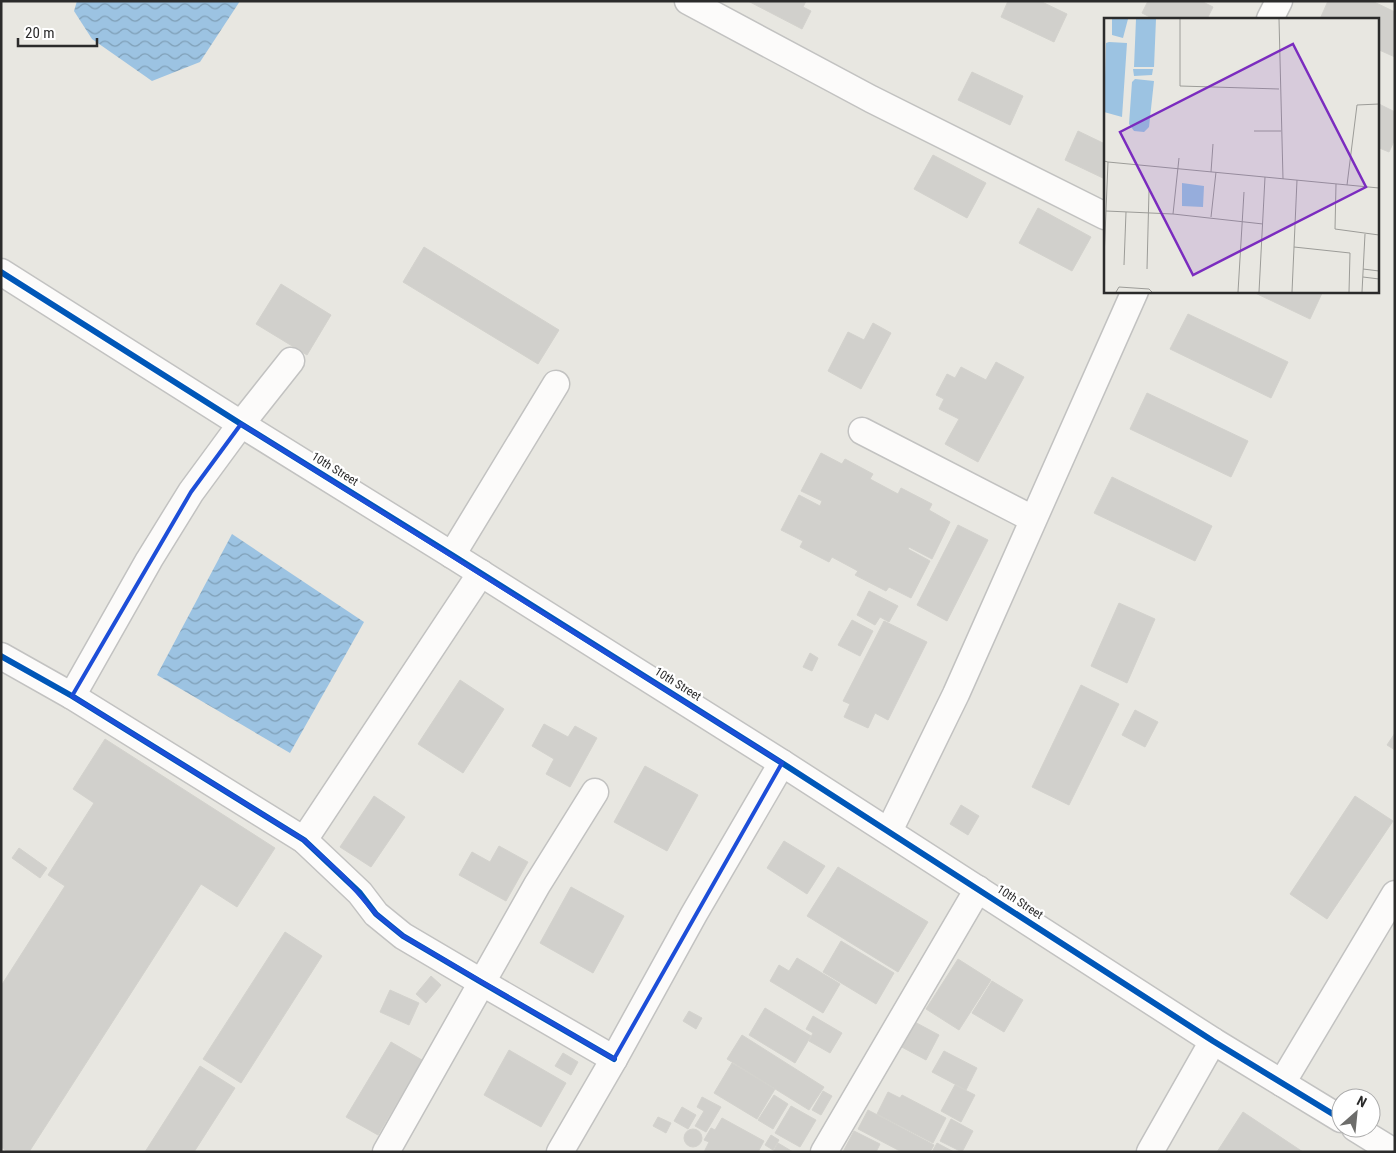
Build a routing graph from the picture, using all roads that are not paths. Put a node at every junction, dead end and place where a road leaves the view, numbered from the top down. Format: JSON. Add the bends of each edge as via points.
{"nodes":[{"id":1,"x":688,"y":1,"type":"edge"},
{"id":2,"x":1279,"y":1,"type":"edge"},
{"id":3,"x":1270,"y":18,"type":"edge"},
{"id":4,"x":1104,"y":216,"type":"edge"},
{"id":5,"x":1,"y":272,"type":"edge"},
{"id":6,"x":1135,"y":292,"type":"edge"},
{"id":7,"x":291,"y":361,"type":"dead end"},
{"id":8,"x":556,"y":384,"type":"dead end"},
{"id":9,"x":241,"y":424,"type":"junction"},
{"id":10,"x":862,"y":431,"type":"dead end"},
{"id":11,"x":1033,"y":520,"type":"junction"},
{"id":12,"x":452,"y":555,"type":"junction"},
{"id":13,"x":482,"y":573,"type":"junction"},
{"id":14,"x":1,"y":656,"type":"edge"},
{"id":15,"x":72,"y":696,"type":"junction"},
{"id":16,"x":782,"y":763,"type":"junction"},
{"id":17,"x":595,"y":792,"type":"dead end"},
{"id":18,"x":889,"y":832,"type":"junction"},
{"id":19,"x":304,"y":840,"type":"junction"},
{"id":20,"x":978,"y":889,"type":"junction"},
{"id":21,"x":1395,"y":894,"type":"edge"},
{"id":22,"x":481,"y":982,"type":"junction"},
{"id":23,"x":1213,"y":1041,"type":"junction"},
{"id":24,"x":614,"y":1058,"type":"junction"},
{"id":25,"x":1282,"y":1083,"type":"junction"},
{"id":26,"x":1331,"y":1113,"type":"edge"},
{"id":27,"x":1371,"y":1138,"type":"edge"},
{"id":28,"x":386,"y":1152,"type":"edge"},
{"id":29,"x":560,"y":1152,"type":"edge"},
{"id":30,"x":824,"y":1152,"type":"edge"},
{"id":31,"x":1150,"y":1152,"type":"edge"},
{"id":32,"x":1394,"y":1152,"type":"edge"}],
"edges":[{"from":1,"to":4,"type":"street","via":[[871,99]]},
{"from":2,"to":3,"type":"street"},
{"from":5,"to":9,"type":"street","name":"10th Street"},
{"from":6,"to":11,"type":"street"},
{"from":7,"to":9,"type":"street"},
{"from":8,"to":12,"type":"street"},
{"from":9,"to":12,"type":"street","name":"10th Street"},
{"from":9,"to":15,"type":"street","via":[[186,500]]},
{"from":10,"to":11,"type":"street"},
{"from":11,"to":18,"type":"street","via":[[956,694]]},
{"from":12,"to":13,"type":"street","name":"10th Street"},
{"from":13,"to":16,"type":"street","name":"10th Street"},
{"from":13,"to":19,"type":"street"},
{"from":14,"to":15,"type":"street"},
{"from":15,"to":19,"type":"street"},
{"from":16,"to":18,"type":"street","name":"10th Street"},
{"from":16,"to":24,"type":"street"},
{"from":17,"to":22,"type":"street"},
{"from":18,"to":20,"type":"street","name":"10th Street"},
{"from":19,"to":22,"type":"street","via":[[360,893],[387,924]]},
{"from":20,"to":23,"type":"street","name":"10th Street"},
{"from":20,"to":30,"type":"street"},
{"from":21,"to":25,"type":"street"},
{"from":22,"to":24,"type":"street"},
{"from":22,"to":28,"type":"street"},
{"from":23,"to":25,"type":"street","name":"10th Street"},
{"from":23,"to":31,"type":"street"},
{"from":24,"to":29,"type":"street"},
{"from":25,"to":26,"type":"street","name":"10th Street"},
{"from":27,"to":32,"type":"street"}]}
